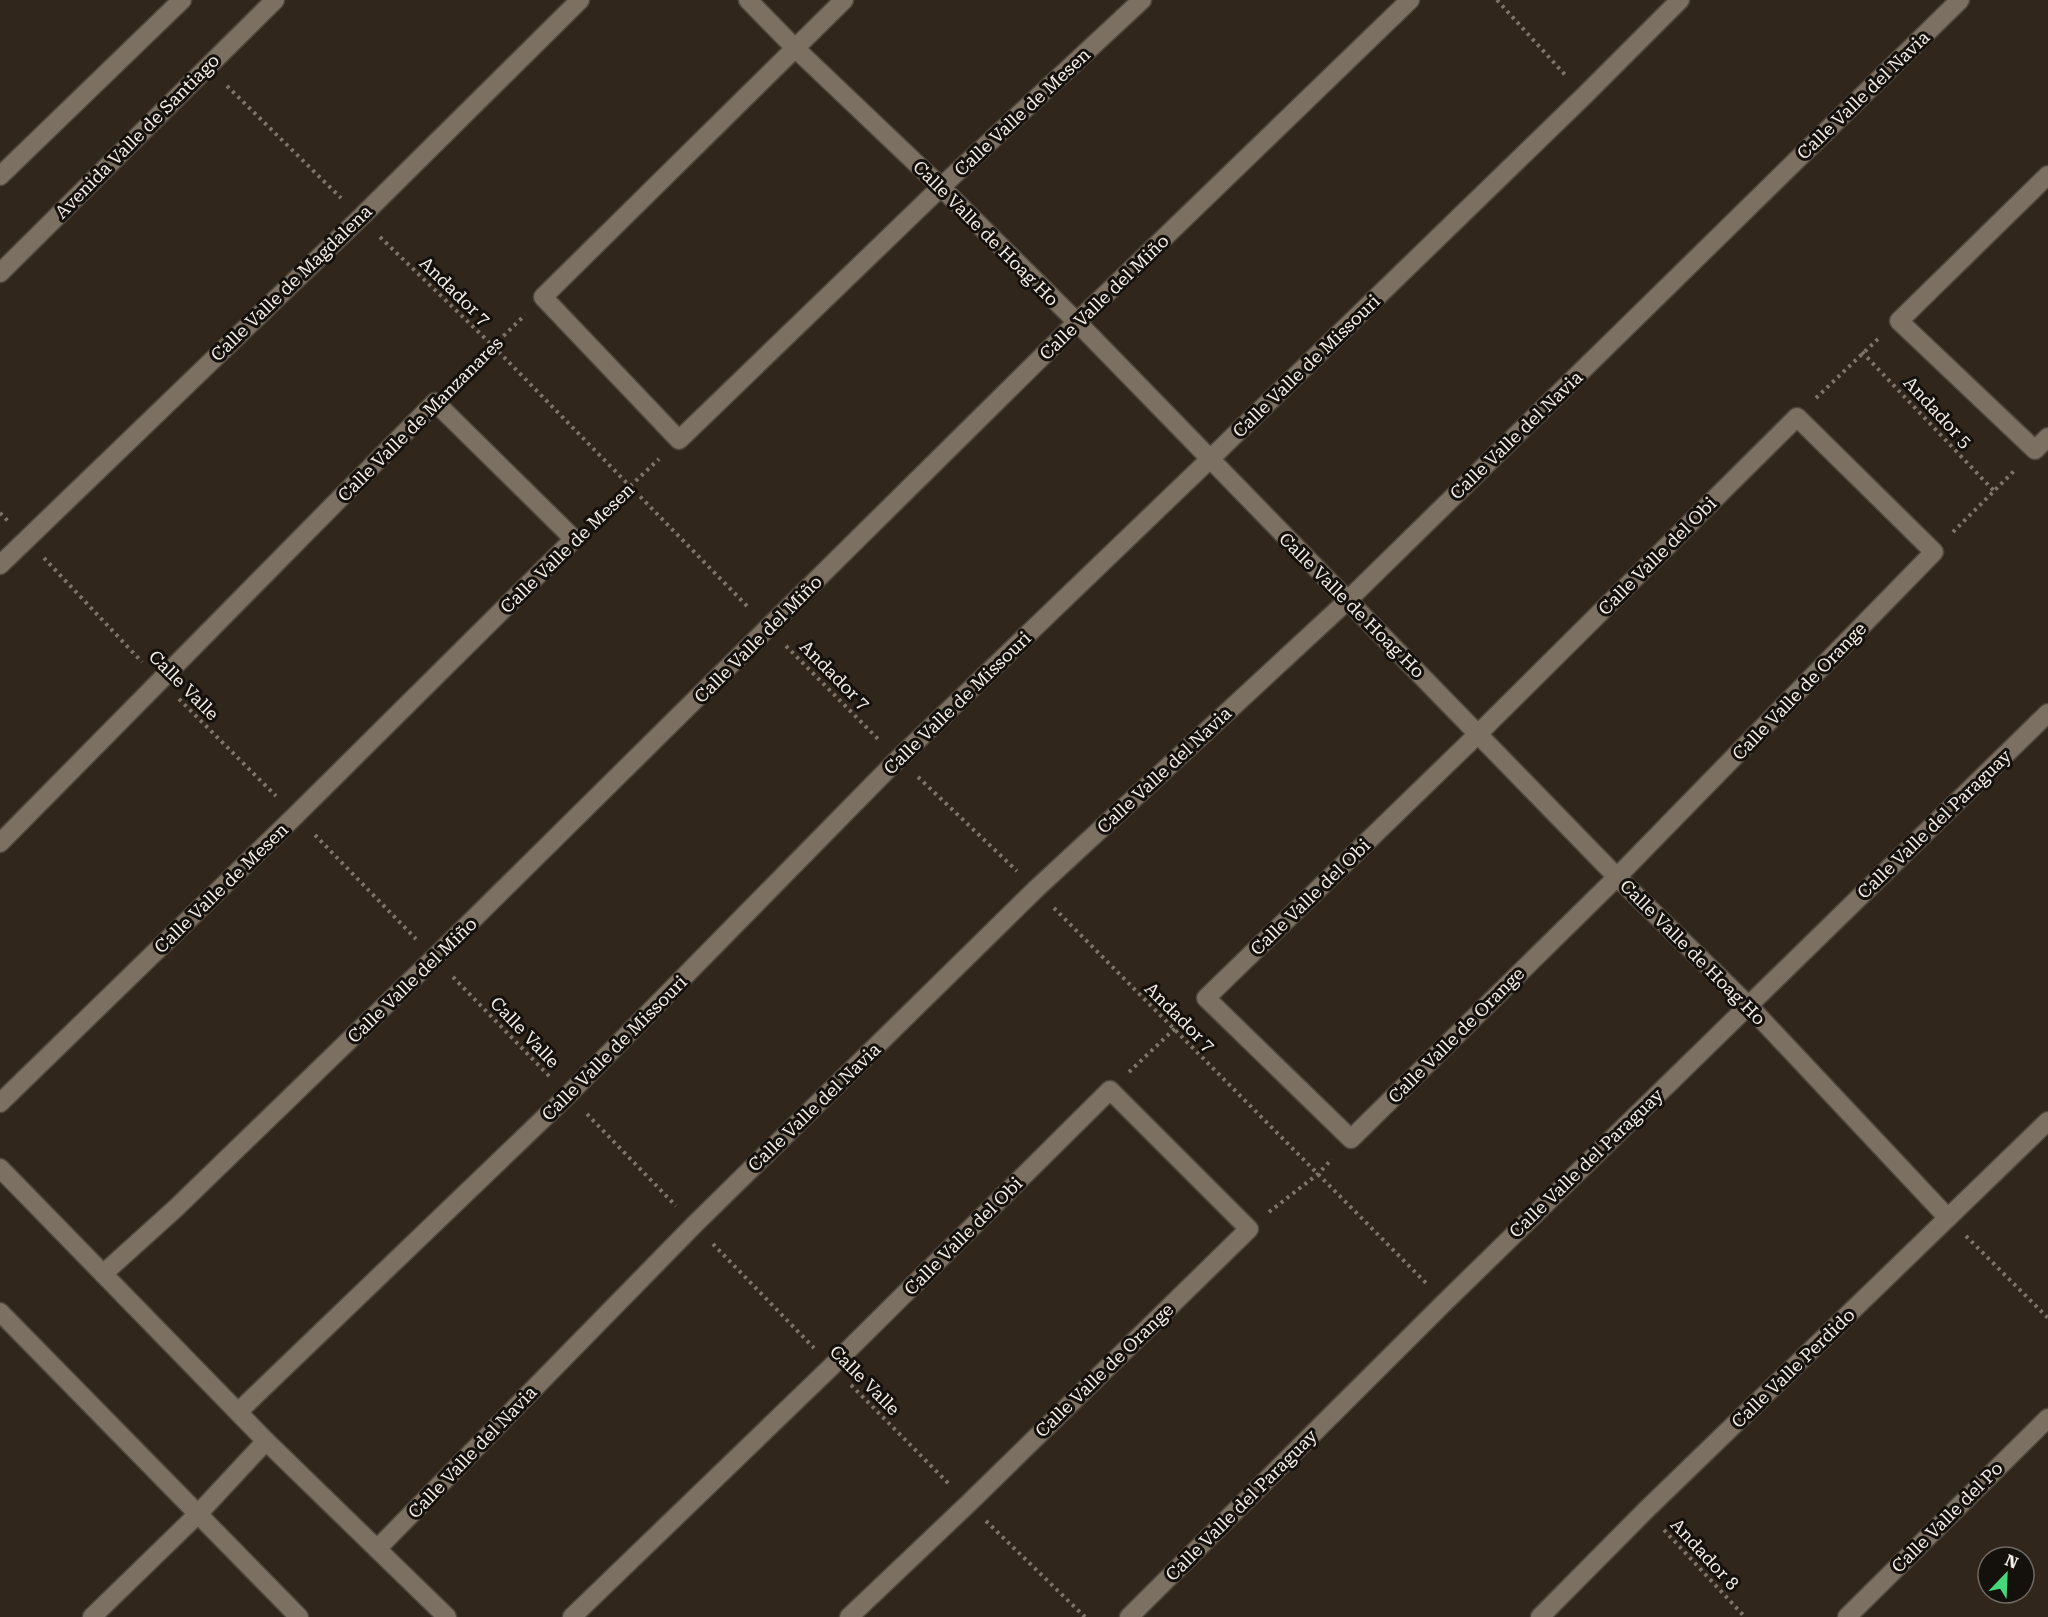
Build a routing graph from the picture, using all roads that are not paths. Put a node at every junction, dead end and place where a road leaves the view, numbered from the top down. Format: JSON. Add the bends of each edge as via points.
{"nodes":[{"id":1,"x":182,"y":0,"type":"edge"},
{"id":2,"x":275,"y":0,"type":"edge"},
{"id":3,"x":580,"y":0,"type":"edge"},
{"id":4,"x":748,"y":0,"type":"edge"},
{"id":5,"x":844,"y":0,"type":"edge"},
{"id":6,"x":1142,"y":0,"type":"edge"},
{"id":7,"x":1410,"y":0,"type":"edge"},
{"id":8,"x":1680,"y":0,"type":"edge"},
{"id":9,"x":1960,"y":0,"type":"edge"},
{"id":10,"x":795,"y":48,"type":"junction"},
{"id":11,"x":2048,"y":175,"type":"edge"},
{"id":12,"x":0,"y":176,"type":"edge"},
{"id":13,"x":941,"y":187,"type":"junction"},
{"id":14,"x":0,"y":273,"type":"edge"},
{"id":15,"x":1077,"y":322,"type":"junction"},
{"id":16,"x":2042,"y":443,"type":"edge"},
{"id":17,"x":1210,"y":459,"type":"junction"},
{"id":18,"x":574,"y":539,"type":"joint"},
{"id":19,"x":1934,"y":552,"type":"joint"},
{"id":20,"x":0,"y":565,"type":"edge"},
{"id":21,"x":1347,"y":601,"type":"junction"},
{"id":22,"x":2048,"y":713,"type":"edge"},
{"id":23,"x":1479,"y":733,"type":"junction"},
{"id":24,"x":0,"y":843,"type":"edge"},
{"id":25,"x":1617,"y":877,"type":"junction"},
{"id":26,"x":1748,"y":1005,"type":"junction"},
{"id":27,"x":0,"y":1103,"type":"edge"},
{"id":28,"x":2048,"y":1121,"type":"edge"},
{"id":29,"x":1351,"y":1139,"type":"joint"},
{"id":30,"x":0,"y":1168,"type":"edge"},
{"id":31,"x":1948,"y":1218,"type":"junction"},
{"id":32,"x":1249,"y":1229,"type":"joint"},
{"id":33,"x":103,"y":1274,"type":"junction"},
{"id":34,"x":0,"y":1312,"type":"edge"},
{"id":35,"x":238,"y":1412,"type":"junction"},
{"id":36,"x":2048,"y":1418,"type":"edge"},
{"id":37,"x":266,"y":1441,"type":"junction"},
{"id":38,"x":199,"y":1513,"type":"junction"},
{"id":39,"x":377,"y":1549,"type":"junction"},
{"id":40,"x":92,"y":1617,"type":"edge"},
{"id":41,"x":299,"y":1617,"type":"edge"},
{"id":42,"x":447,"y":1617,"type":"edge"},
{"id":43,"x":572,"y":1617,"type":"edge"},
{"id":44,"x":849,"y":1617,"type":"edge"},
{"id":45,"x":1129,"y":1617,"type":"edge"},
{"id":46,"x":1540,"y":1617,"type":"edge"},
{"id":47,"x":1847,"y":1617,"type":"edge"}],
"edges":[{"from":1,"to":12,"type":"street"},
{"from":2,"to":14,"type":"street","name":"Avenida Valle de Santiago"},
{"from":3,"to":20,"type":"street","name":"Calle Valle de Magdalena"},
{"from":4,"to":10,"type":"street","name":"Calle Valle de Hoag Ho"},
{"from":5,"to":10,"type":"street"},
{"from":6,"to":13,"type":"street","name":"Calle Valle de Mesen"},
{"from":7,"to":15,"type":"street","name":"Calle Valle del Miño"},
{"from":8,"to":17,"type":"street","name":"Calle Valle de Missouri"},
{"from":9,"to":21,"type":"street","name":"Calle Valle del Navia"},
{"from":10,"to":13,"type":"street","name":"Calle Valle de Hoag Ho"},
{"from":10,"to":13,"type":"street","name":"Calle Valle de Mesen","via":[[543,297],[679,440]]},
{"from":11,"to":16,"type":"street","via":[[1899,321]]},
{"from":13,"to":15,"type":"street","name":"Calle Valle de Hoag Ho"},
{"from":15,"to":17,"type":"street","name":"Calle Valle de Hoag Ho"},
{"from":15,"to":33,"type":"street","name":"Calle Valle del Miño","via":[[434,958],[185,1200]]},
{"from":17,"to":21,"type":"street","name":"Calle Valle de Hoag Ho"},
{"from":17,"to":35,"type":"street","name":"Calle Valle de Missouri","via":[[898,759],[568,1095]]},
{"from":18,"to":24,"type":"street","name":"Calle Valle de Manzanares","via":[[435,402]]},
{"from":18,"to":27,"type":"street","name":"Calle Valle de Mesen"},
{"from":19,"to":23,"type":"street","name":"Calle Valle del Obi","via":[[1797,417]]},
{"from":19,"to":25,"type":"street","name":"Calle Valle de Orange"},
{"from":21,"to":23,"type":"street","name":"Calle Valle de Hoag Ho"},
{"from":21,"to":39,"type":"street","name":"Calle Valle del Navia","via":[[1036,889],[694,1225]]},
{"from":22,"to":26,"type":"street","name":"Calle Valle del Paraguay"},
{"from":23,"to":25,"type":"street","name":"Calle Valle de Hoag Ho"},
{"from":23,"to":29,"type":"street","name":"Calle Valle del Obi","via":[[1206,998]]},
{"from":25,"to":26,"type":"street","name":"Calle Valle de Hoag Ho"},
{"from":25,"to":29,"type":"street","name":"Calle Valle de Orange"},
{"from":26,"to":31,"type":"street","name":"Calle Valle de Hoag Ho"},
{"from":26,"to":45,"type":"street","name":"Calle Valle del Paraguay"},
{"from":28,"to":31,"type":"street","name":"Calle Valle Perdido"},
{"from":30,"to":33,"type":"street"},
{"from":31,"to":46,"type":"street","name":"Calle Valle Perdido"},
{"from":32,"to":43,"type":"street","name":"Calle Valle del Obi","via":[[1110,1090]]},
{"from":32,"to":44,"type":"street","name":"Calle Valle de Orange"},
{"from":33,"to":35,"type":"street"},
{"from":34,"to":38,"type":"street"},
{"from":35,"to":37,"type":"street"},
{"from":36,"to":47,"type":"street","name":"Calle Valle del Po"},
{"from":37,"to":38,"type":"street"},
{"from":37,"to":39,"type":"street"},
{"from":38,"to":40,"type":"street"},
{"from":38,"to":41,"type":"street"},
{"from":39,"to":42,"type":"street"}]}
